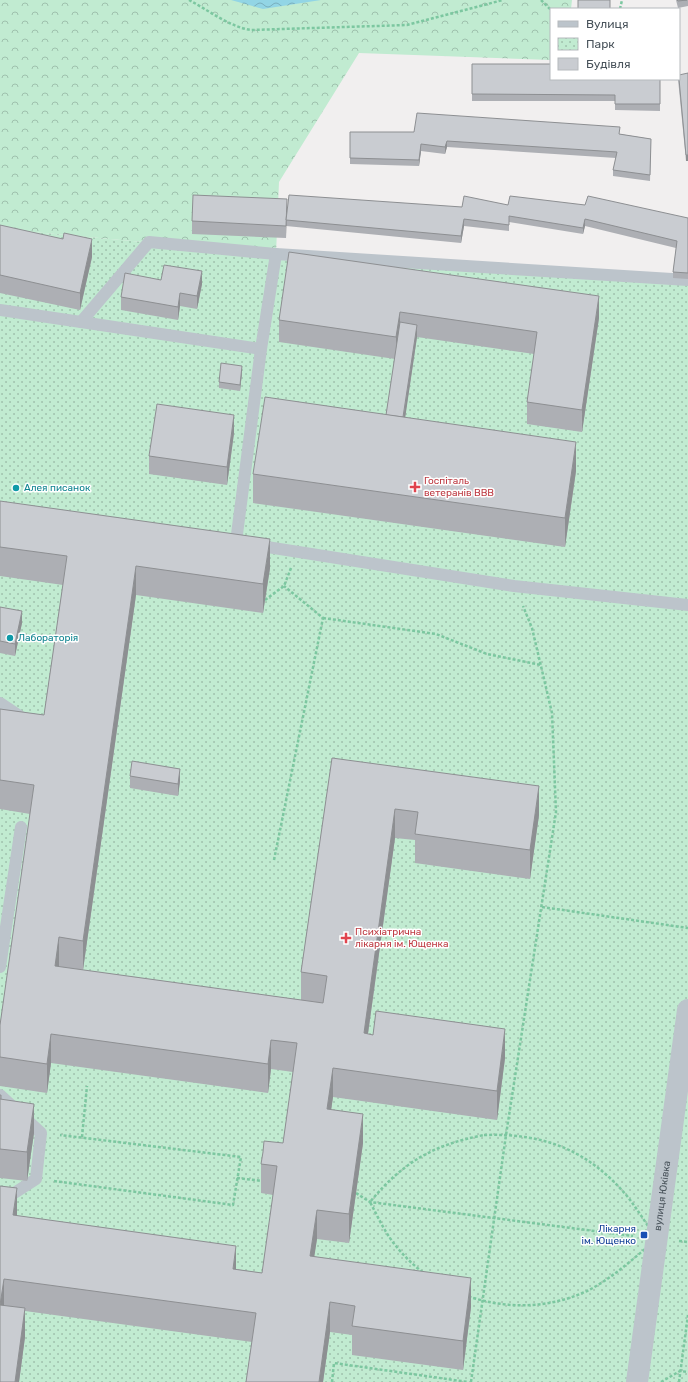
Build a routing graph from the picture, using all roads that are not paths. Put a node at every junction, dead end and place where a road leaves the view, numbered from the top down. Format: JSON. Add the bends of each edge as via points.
{"nodes":[{"id":1,"x":276,"y":254,"type":"junction"},
{"id":2,"x":688,"y":280,"type":"edge"},
{"id":3,"x":0,"y":310,"type":"edge"},
{"id":4,"x":81,"y":322,"type":"junction"},
{"id":5,"x":261,"y":349,"type":"junction"},
{"id":6,"x":688,"y":605,"type":"edge"},
{"id":7,"x":0,"y":703,"type":"edge"},
{"id":8,"x":33,"y":723,"type":"edge"},
{"id":9,"x":21,"y":827,"type":"dead end"},
{"id":10,"x":0,"y":967,"type":"edge"},
{"id":11,"x":688,"y":1010,"type":"edge"},
{"id":12,"x":0,"y":1095,"type":"edge"},
{"id":13,"x":0,"y":1199,"type":"edge"},
{"id":14,"x":637,"y":1382,"type":"edge"}],
"edges":[{"from":1,"to":2,"type":"lane"},
{"from":1,"to":4,"type":"lane","via":[[149,242]]},
{"from":1,"to":5,"type":"lane"},
{"from":3,"to":4,"type":"lane"},
{"from":4,"to":5,"type":"lane"},
{"from":5,"to":6,"type":"lane","via":[[232,541],[514,586]]},
{"from":7,"to":8,"type":"lane","via":[[20,718]]},
{"from":9,"to":10,"type":"lane"},
{"from":11,"to":14,"type":"street","name":"вулиця Юківка","via":[[653,1239]]},
{"from":12,"to":13,"type":"lane","via":[[41,1133],[36,1179],[5,1199]]}]}
